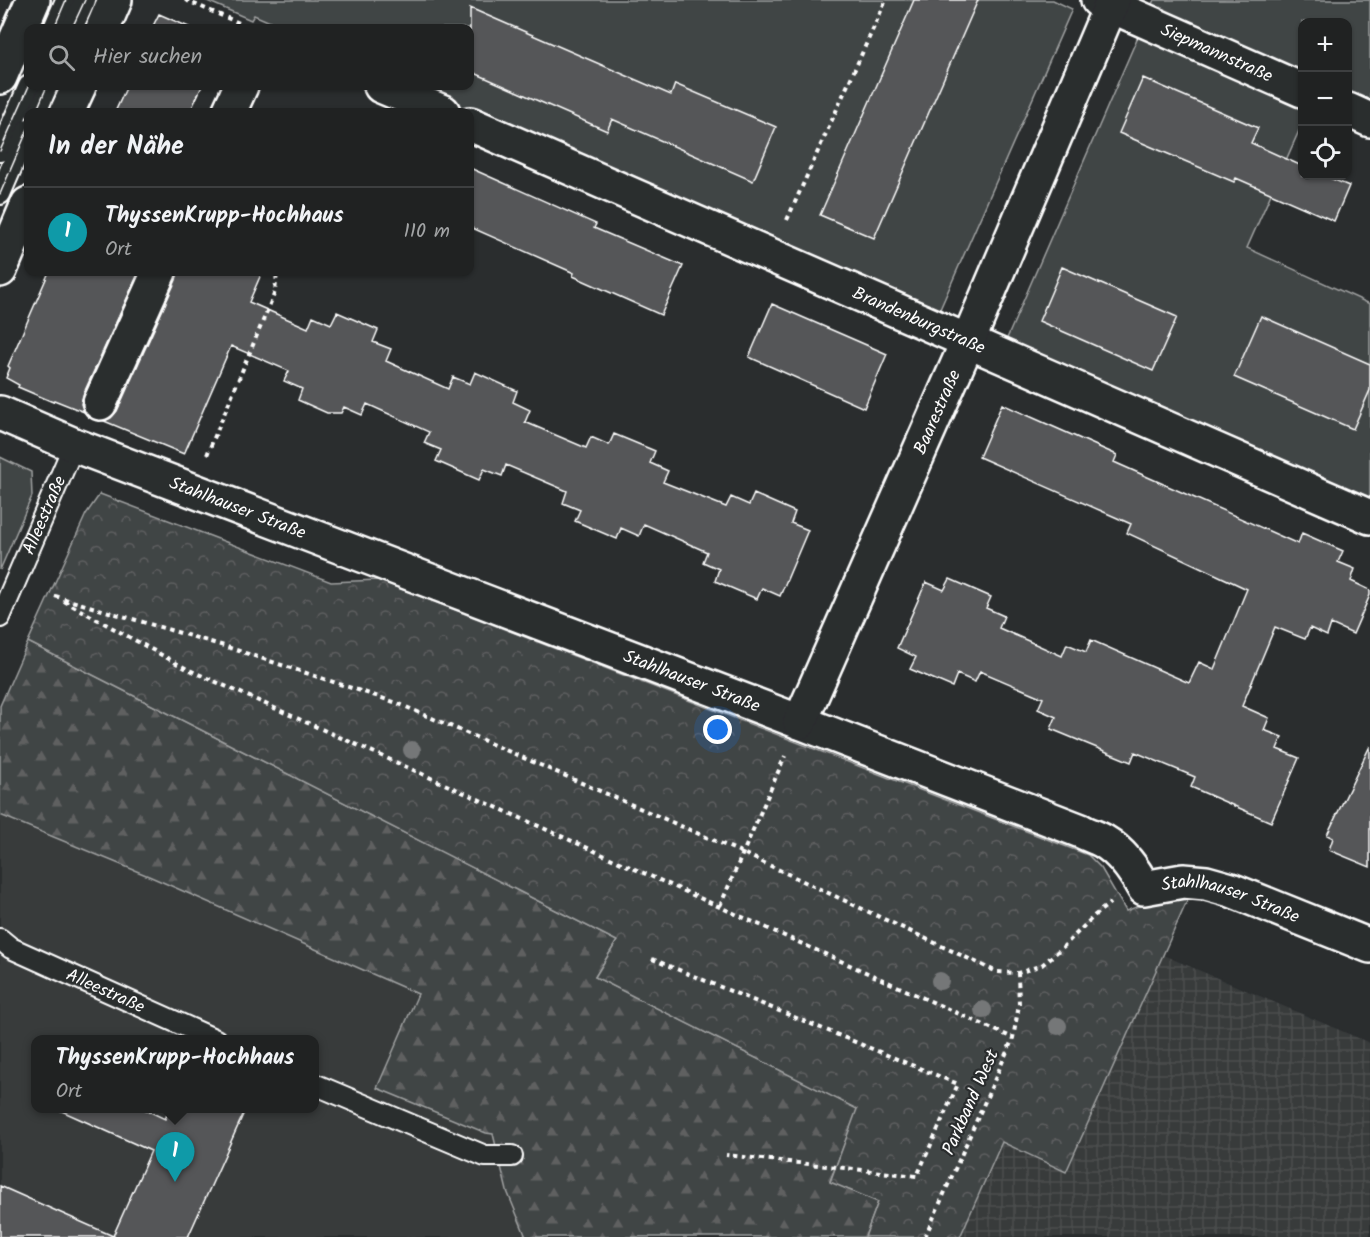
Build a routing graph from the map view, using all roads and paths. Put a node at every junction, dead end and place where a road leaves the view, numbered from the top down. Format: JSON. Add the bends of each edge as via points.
{"nodes":[{"id":1,"x":33,"y":0,"type":"edge"},
{"id":2,"x":66,"y":0,"type":"edge"},
{"id":3,"x":85,"y":0,"type":"edge"},
{"id":4,"x":115,"y":0,"type":"edge"},
{"id":5,"x":185,"y":0,"type":"edge"},
{"id":6,"x":886,"y":0,"type":"edge"},
{"id":7,"x":1107,"y":2,"type":"edge"},
{"id":8,"x":56,"y":24,"type":"edge"},
{"id":9,"x":74,"y":24,"type":"edge"},
{"id":10,"x":105,"y":24,"type":"edge"},
{"id":11,"x":242,"y":24,"type":"edge"},
{"id":12,"x":0,"y":77,"type":"edge"},
{"id":13,"x":1298,"y":88,"type":"edge"},
{"id":14,"x":27,"y":90,"type":"edge"},
{"id":15,"x":45,"y":90,"type":"edge"},
{"id":16,"x":77,"y":90,"type":"edge"},
{"id":17,"x":239,"y":90,"type":"edge"},
{"id":18,"x":391,"y":90,"type":"edge"},
{"id":19,"x":38,"y":108,"type":"edge"},
{"id":20,"x":69,"y":108,"type":"edge"},
{"id":21,"x":231,"y":108,"type":"edge"},
{"id":22,"x":433,"y":108,"type":"edge"},
{"id":23,"x":1352,"y":112,"type":"edge"},
{"id":24,"x":1370,"y":120,"type":"edge"},
{"id":25,"x":474,"y":126,"type":"edge"},
{"id":26,"x":24,"y":138,"type":"edge"},
{"id":27,"x":0,"y":151,"type":"edge"},
{"id":28,"x":0,"y":194,"type":"edge"},
{"id":29,"x":24,"y":213,"type":"edge"},
{"id":30,"x":771,"y":256,"type":"junction"},
{"id":31,"x":0,"y":270,"type":"edge"},
{"id":32,"x":157,"y":276,"type":"edge"},
{"id":33,"x":277,"y":276,"type":"edge"},
{"id":34,"x":968,"y":341,"type":"junction"},
{"id":35,"x":100,"y":403,"type":"dead end"},
{"id":36,"x":0,"y":413,"type":"edge"},
{"id":37,"x":74,"y":446,"type":"junction"},
{"id":38,"x":205,"y":460,"type":"dead end"},
{"id":39,"x":1370,"y":517,"type":"edge"},
{"id":40,"x":0,"y":617,"type":"edge"},
{"id":41,"x":800,"y":722,"type":"junction"},
{"id":42,"x":743,"y":853,"type":"junction"},
{"id":43,"x":1144,"y":888,"type":"junction"},
{"id":44,"x":720,"y":906,"type":"junction"},
{"id":45,"x":0,"y":939,"type":"edge"},
{"id":46,"x":1370,"y":946,"type":"edge"},
{"id":47,"x":652,"y":959,"type":"dead end"},
{"id":48,"x":1018,"y":973,"type":"junction"},
{"id":49,"x":205,"y":1035,"type":"edge"},
{"id":50,"x":1013,"y":1038,"type":"junction"},
{"id":51,"x":319,"y":1086,"type":"edge"},
{"id":52,"x":726,"y":1155,"type":"dead end"},
{"id":53,"x":512,"y":1156,"type":"dead end"},
{"id":54,"x":926,"y":1237,"type":"edge"}],
"edges":[{"from":1,"to":12,"type":"street"},
{"from":2,"to":8,"type":"lane"},
{"from":3,"to":9,"type":"lane"},
{"from":4,"to":10,"type":"street"},
{"from":5,"to":11,"type":"path"},
{"from":6,"to":30,"type":"path"},
{"from":7,"to":13,"type":"street","name":"Siepmannstraße"},
{"from":7,"to":34,"type":"street","name":"Baarestraße"},
{"from":14,"to":27,"type":"lane"},
{"from":15,"to":19,"type":"lane"},
{"from":16,"to":20,"type":"street"},
{"from":17,"to":21,"type":"street"},
{"from":18,"to":22,"type":"street"},
{"from":23,"to":24,"type":"street"},
{"from":25,"to":30,"type":"street","name":"Brandenburgstraße"},
{"from":26,"to":28,"type":"lane"},
{"from":29,"to":31,"type":"street"},
{"from":30,"to":34,"type":"street","name":"Brandenburgstraße"},
{"from":32,"to":35,"type":"street"},
{"from":33,"to":38,"type":"path","via":[[275,292]]},
{"from":34,"to":39,"type":"street","name":"Brandenburgstraße"},
{"from":34,"to":41,"type":"street","name":"Baarestraße"},
{"from":36,"to":37,"type":"street","name":"Stahlhauser Straße"},
{"from":37,"to":40,"type":"lane","name":"Alleestraße"},
{"from":37,"to":41,"type":"street","name":"Stahlhauser Straße"},
{"from":41,"to":42,"type":"path"},
{"from":41,"to":43,"type":"street","name":"Stahlhauser Straße","via":[[1104,842],[1120,854]]},
{"from":42,"to":44,"type":"path"},
{"from":42,"to":44,"type":"path","via":[[397,703],[55,596],[187,669]]},
{"from":42,"to":48,"type":"path","via":[[997,972]]},
{"from":43,"to":46,"type":"street","name":"Stahlhauser Straße","via":[[1183,881],[1206,883]]},
{"from":43,"to":48,"type":"path","via":[[1114,900],[1042,965]]},
{"from":44,"to":50,"type":"path"},
{"from":45,"to":49,"type":"lane","name":"Alleestraße","via":[[11,948]]},
{"from":47,"to":52,"type":"path","via":[[958,1084],[917,1176]]},
{"from":48,"to":50,"type":"path","name":"Parkband West","via":[[1020,1005]]},
{"from":50,"to":54,"type":"path","name":"Parkband West"},
{"from":51,"to":53,"type":"lane","via":[[485,1156]]}]}
